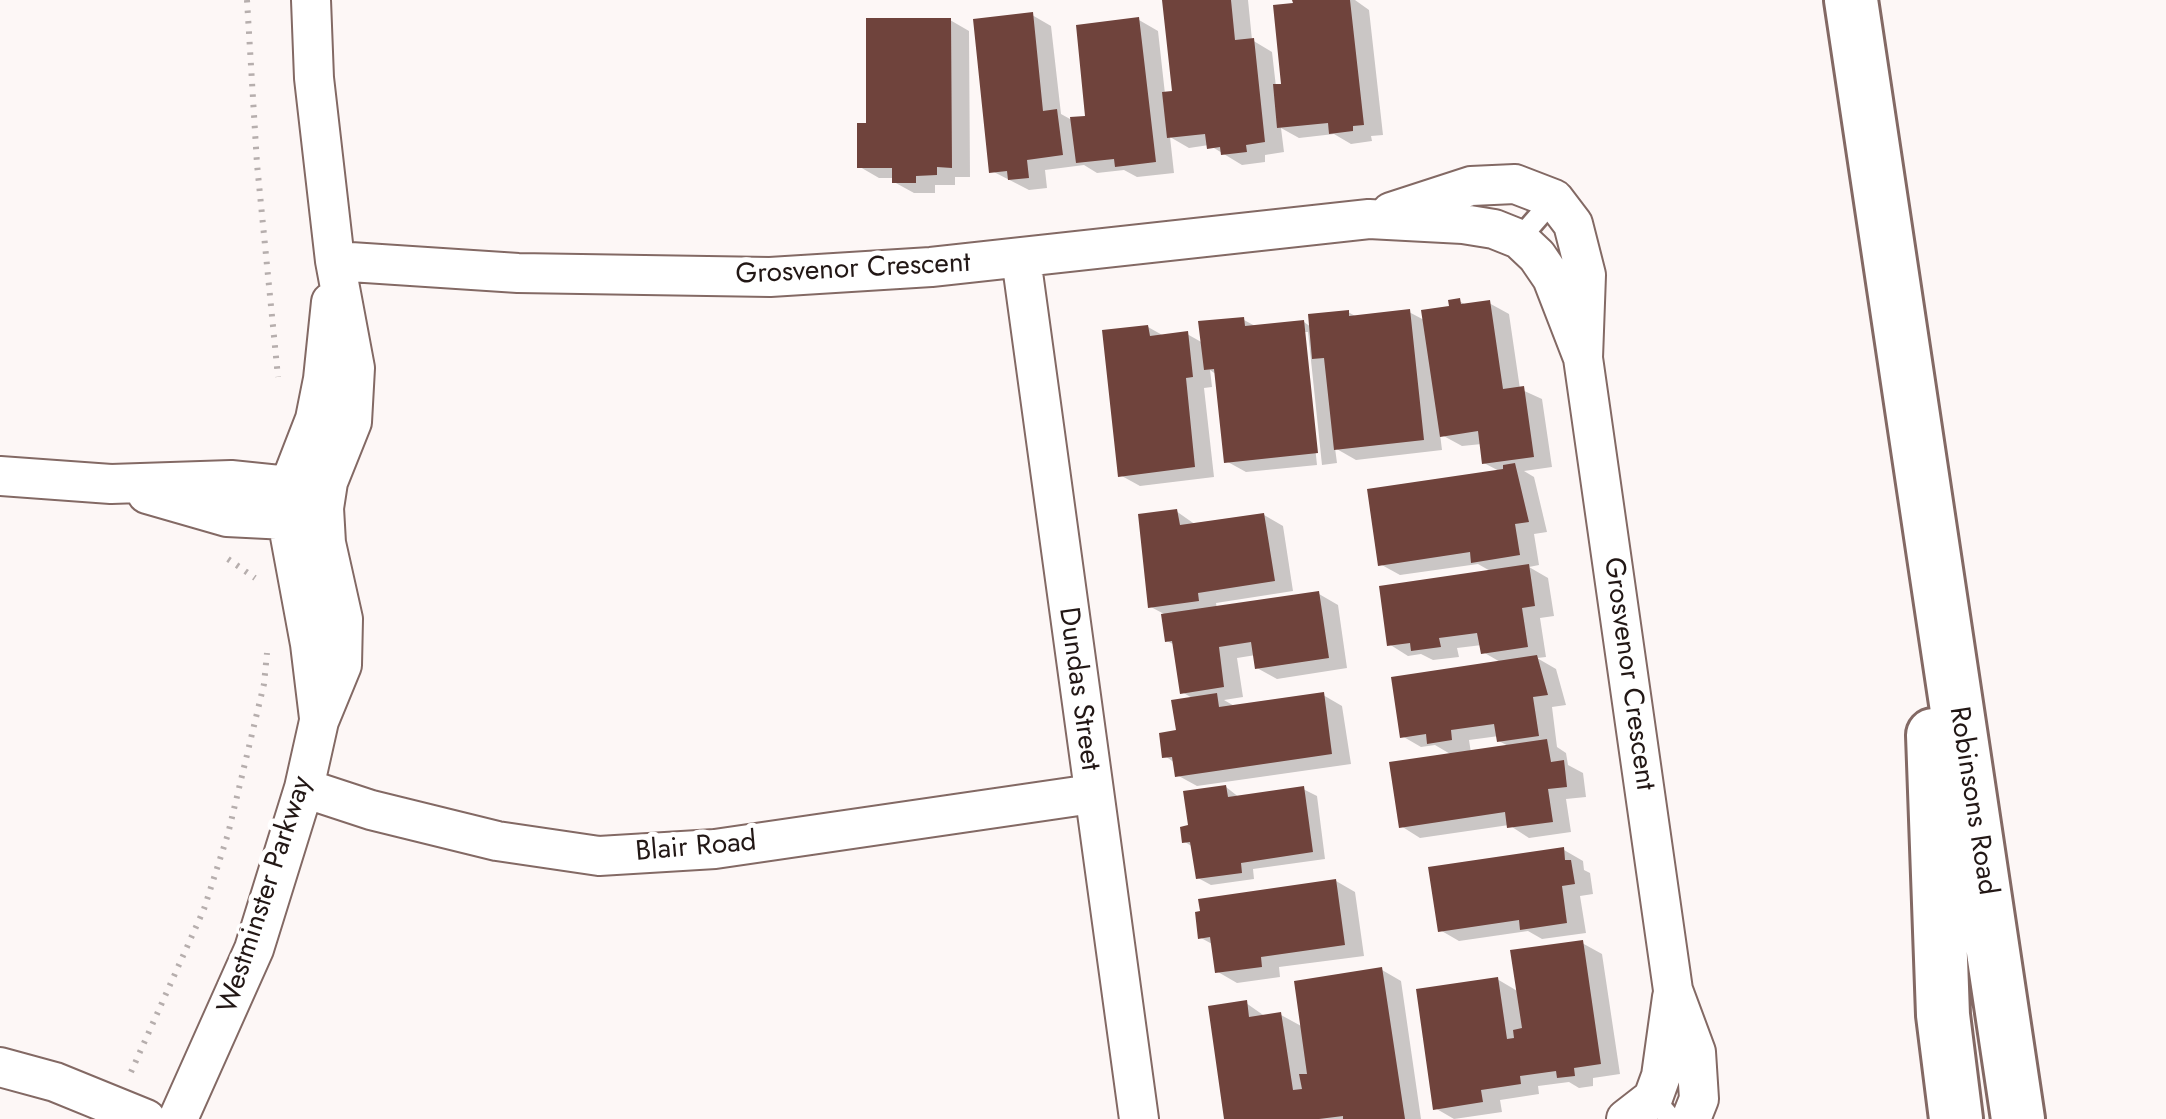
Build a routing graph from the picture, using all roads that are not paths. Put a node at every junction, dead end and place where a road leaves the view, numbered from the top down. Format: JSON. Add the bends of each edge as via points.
{"nodes":[{"id":1,"x":311,"y":0,"type":"edge"},
{"id":2,"x":1851,"y":0,"type":"edge"},
{"id":3,"x":1554,"y":199,"type":"junction"},
{"id":4,"x":1369,"y":219,"type":"junction"},
{"id":5,"x":1519,"y":239,"type":"junction"},
{"id":6,"x":1020,"y":258,"type":"junction"},
{"id":7,"x":335,"y":261,"type":"junction"},
{"id":8,"x":1584,"y":358,"type":"junction"},
{"id":9,"x":0,"y":476,"type":"edge"},
{"id":10,"x":111,"y":484,"type":"junction"},
{"id":11,"x":1924,"y":484,"type":"junction"},
{"id":12,"x":288,"y":503,"type":"junction"},
{"id":13,"x":324,"y":508,"type":"junction"},
{"id":14,"x":319,"y":721,"type":"junction"},
{"id":15,"x":304,"y":788,"type":"junction"},
{"id":16,"x":1092,"y":794,"type":"junction"},
{"id":17,"x":1673,"y":990,"type":"junction"},
{"id":18,"x":0,"y":1067,"type":"edge"},
{"id":19,"x":130,"y":1112,"type":"edge"},
{"id":20,"x":1650,"y":1112,"type":"edge"},
{"id":21,"x":178,"y":1119,"type":"edge"},
{"id":22,"x":1139,"y":1119,"type":"edge"},
{"id":23,"x":1691,"y":1119,"type":"edge"},
{"id":24,"x":1956,"y":1119,"type":"edge"},
{"id":25,"x":2018,"y":1119,"type":"edge"}],
"edges":[{"from":1,"to":7,"type":"street","name":"Westminster Parkway"},
{"from":2,"to":11,"type":"main road","name":"Robinsons Road"},
{"from":3,"to":4,"type":"street","name":"Grosvenor Crescent","via":[[1515,184],[1472,186]]},
{"from":3,"to":5,"type":"lane"},
{"from":3,"to":8,"type":"street","name":"Grosvenor Crescent","via":[[1573,224],[1586,275]]},
{"from":4,"to":5,"type":"street","name":"Grosvenor Crescent","via":[[1463,224]]},
{"from":4,"to":6,"type":"street","name":"Grosvenor Crescent"},
{"from":5,"to":8,"type":"street","name":"Grosvenor Crescent","via":[[1552,278]]},
{"from":6,"to":7,"type":"street","name":"Grosvenor Crescent","via":[[846,274],[697,278]]},
{"from":6,"to":16,"type":"street","name":"Dundas Street"},
{"from":7,"to":12,"type":"street","name":"Westminster Parkway","via":[[323,379]]},
{"from":7,"to":13,"type":"street","name":"Westminster Parkway","via":[[355,368],[352,422]]},
{"from":8,"to":17,"type":"street","name":"Grosvenor Crescent"},
{"from":9,"to":10,"type":"street"},
{"from":10,"to":12,"type":"street","via":[[231,480]]},
{"from":10,"to":12,"type":"street","via":[[228,517]]},
{"from":11,"to":24,"type":"main road","name":"Robinsons Road","via":[[1943,1015]]},
{"from":11,"to":25,"type":"main road","name":"Robinsons Road"},
{"from":12,"to":13,"type":"street"},
{"from":12,"to":14,"type":"street","name":"Westminster Parkway"},
{"from":13,"to":14,"type":"street","name":"Westminster Parkway","via":[[344,642],[342,666]]},
{"from":14,"to":15,"type":"street","name":"Westminster Parkway"},
{"from":15,"to":16,"type":"street","name":"Blair Road","via":[[497,841],[599,856],[715,849]]},
{"from":15,"to":21,"type":"street","name":"Westminster Parkway","via":[[254,948]]},
{"from":16,"to":22,"type":"street","name":"Dundas Street"},
{"from":17,"to":20,"type":"street","name":"Grosvenor Crescent"},
{"from":17,"to":23,"type":"street","name":"Grosvenor Crescent","via":[[1696,1052],[1699,1099]]},
{"from":18,"to":19,"type":"street"}]}
